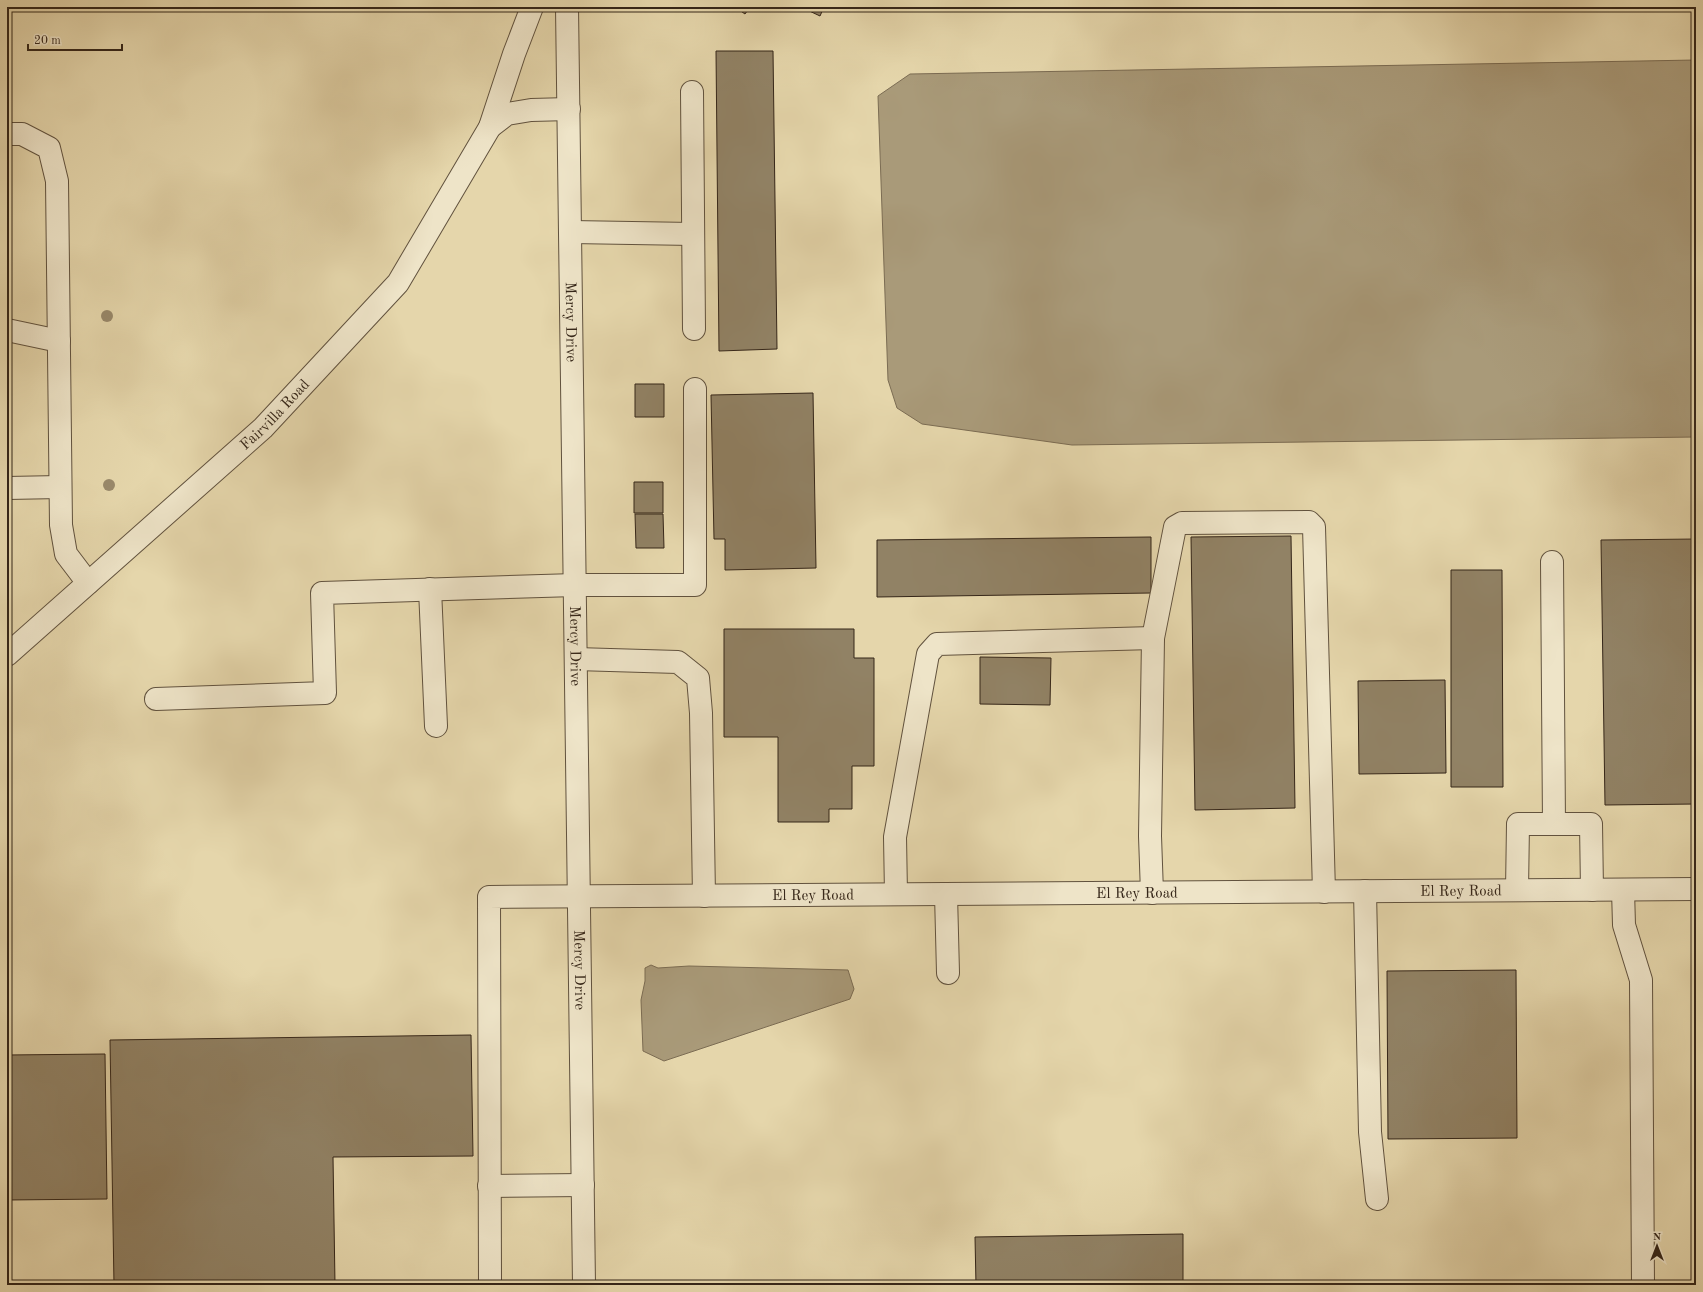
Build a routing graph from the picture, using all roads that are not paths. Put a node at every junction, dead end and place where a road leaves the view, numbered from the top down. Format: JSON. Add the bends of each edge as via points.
{"nodes":[{"id":1,"x":532,"y":7,"type":"edge"},
{"id":2,"x":567,"y":7,"type":"edge"},
{"id":3,"x":692,"y":92,"type":"dead end"},
{"id":4,"x":569,"y":109,"type":"junction"},
{"id":5,"x":490,"y":127,"type":"junction"},
{"id":6,"x":7,"y":134,"type":"edge"},
{"id":7,"x":571,"y":232,"type":"junction"},
{"id":8,"x":693,"y":234,"type":"junction"},
{"id":9,"x":694,"y":329,"type":"dead end"},
{"id":10,"x":7,"y":330,"type":"edge"},
{"id":11,"x":59,"y":341,"type":"junction"},
{"id":12,"x":695,"y":389,"type":"dead end"},
{"id":13,"x":60,"y":487,"type":"junction"},
{"id":14,"x":7,"y":488,"type":"edge"},
{"id":15,"x":1552,"y":562,"type":"dead end"},
{"id":16,"x":88,"y":583,"type":"junction"},
{"id":17,"x":575,"y":585,"type":"junction"},
{"id":18,"x":430,"y":589,"type":"junction"},
{"id":19,"x":1153,"y":638,"type":"junction"},
{"id":20,"x":7,"y":655,"type":"edge"},
{"id":21,"x":576,"y":659,"type":"junction"},
{"id":22,"x":156,"y":699,"type":"dead end"},
{"id":23,"x":436,"y":726,"type":"dead end"},
{"id":24,"x":1554,"y":824,"type":"junction"},
{"id":25,"x":1696,"y":889,"type":"edge"},
{"id":26,"x":1517,"y":890,"type":"junction"},
{"id":27,"x":1592,"y":890,"type":"junction"},
{"id":28,"x":1623,"y":890,"type":"junction"},
{"id":29,"x":1365,"y":891,"type":"junction"},
{"id":30,"x":1324,"y":892,"type":"junction"},
{"id":31,"x":1152,"y":893,"type":"junction"},
{"id":32,"x":896,"y":894,"type":"junction"},
{"id":33,"x":946,"y":894,"type":"junction"},
{"id":34,"x":704,"y":896,"type":"junction"},
{"id":35,"x":579,"y":897,"type":"junction"},
{"id":36,"x":948,"y":973,"type":"dead end"},
{"id":37,"x":583,"y":1185,"type":"junction"},
{"id":38,"x":489,"y":1186,"type":"junction"},
{"id":39,"x":1377,"y":1199,"type":"dead end"},
{"id":40,"x":490,"y":1285,"type":"edge"},
{"id":41,"x":584,"y":1285,"type":"edge"},
{"id":42,"x":1643,"y":1285,"type":"edge"}],
"edges":[{"from":1,"to":5,"type":"street","name":"Fairvilla Road"},
{"from":2,"to":4,"type":"street","name":"Mercy Drive"},
{"from":3,"to":8,"type":"street"},
{"from":4,"to":5,"type":"street","name":"Fairvilla Road","via":[[531,110],[507,114]]},
{"from":4,"to":7,"type":"street","name":"Mercy Drive"},
{"from":5,"to":16,"type":"street","name":"Fairvilla Road","via":[[398,283],[263,428]]},
{"from":6,"to":11,"type":"street","via":[[22,134],[49,148],[58,181]]},
{"from":7,"to":8,"type":"street"},
{"from":7,"to":17,"type":"street","name":"Mercy Drive"},
{"from":8,"to":9,"type":"street"},
{"from":10,"to":11,"type":"street"},
{"from":11,"to":13,"type":"street"},
{"from":12,"to":17,"type":"street","via":[[695,585]]},
{"from":13,"to":14,"type":"street"},
{"from":13,"to":16,"type":"street","via":[[61,525],[66,554]]},
{"from":15,"to":24,"type":"street"},
{"from":16,"to":20,"type":"street","name":"Fairvilla Road"},
{"from":17,"to":18,"type":"street"},
{"from":17,"to":21,"type":"street","name":"Mercy Drive"},
{"from":18,"to":22,"type":"street","via":[[322,594],[325,693]]},
{"from":18,"to":23,"type":"street"},
{"from":19,"to":30,"type":"street","via":[[1175,527],[1182,523],[1301,522],[1309,522],[1314,527]]},
{"from":19,"to":31,"type":"street","via":[[1150,836]]},
{"from":19,"to":32,"type":"street","via":[[937,644],[928,654],[895,838]]},
{"from":21,"to":34,"type":"street","via":[[678,662],[698,678],[701,713]]},
{"from":21,"to":35,"type":"street","name":"Mercy Drive"},
{"from":24,"to":26,"type":"street","via":[[1518,824]]},
{"from":24,"to":27,"type":"street","via":[[1591,824]]},
{"from":25,"to":28,"type":"street","name":"El Rey Road"},
{"from":26,"to":27,"type":"street","name":"El Rey Road"},
{"from":26,"to":29,"type":"street","name":"El Rey Road"},
{"from":27,"to":28,"type":"street","name":"El Rey Road"},
{"from":28,"to":42,"type":"street","via":[[1624,925],[1641,980]]},
{"from":29,"to":30,"type":"street","name":"El Rey Road"},
{"from":29,"to":39,"type":"street","via":[[1370,1132]]},
{"from":30,"to":31,"type":"street","name":"El Rey Road"},
{"from":31,"to":33,"type":"street","name":"El Rey Road"},
{"from":32,"to":33,"type":"street","name":"El Rey Road"},
{"from":32,"to":34,"type":"street","name":"El Rey Road"},
{"from":33,"to":36,"type":"street"},
{"from":34,"to":35,"type":"street","name":"El Rey Road"},
{"from":35,"to":37,"type":"street","name":"Mercy Drive"},
{"from":35,"to":38,"type":"street","name":"El Rey Road","via":[[489,897]]},
{"from":37,"to":38,"type":"street"},
{"from":37,"to":41,"type":"street","name":"Mercy Drive"},
{"from":38,"to":40,"type":"street"}]}
